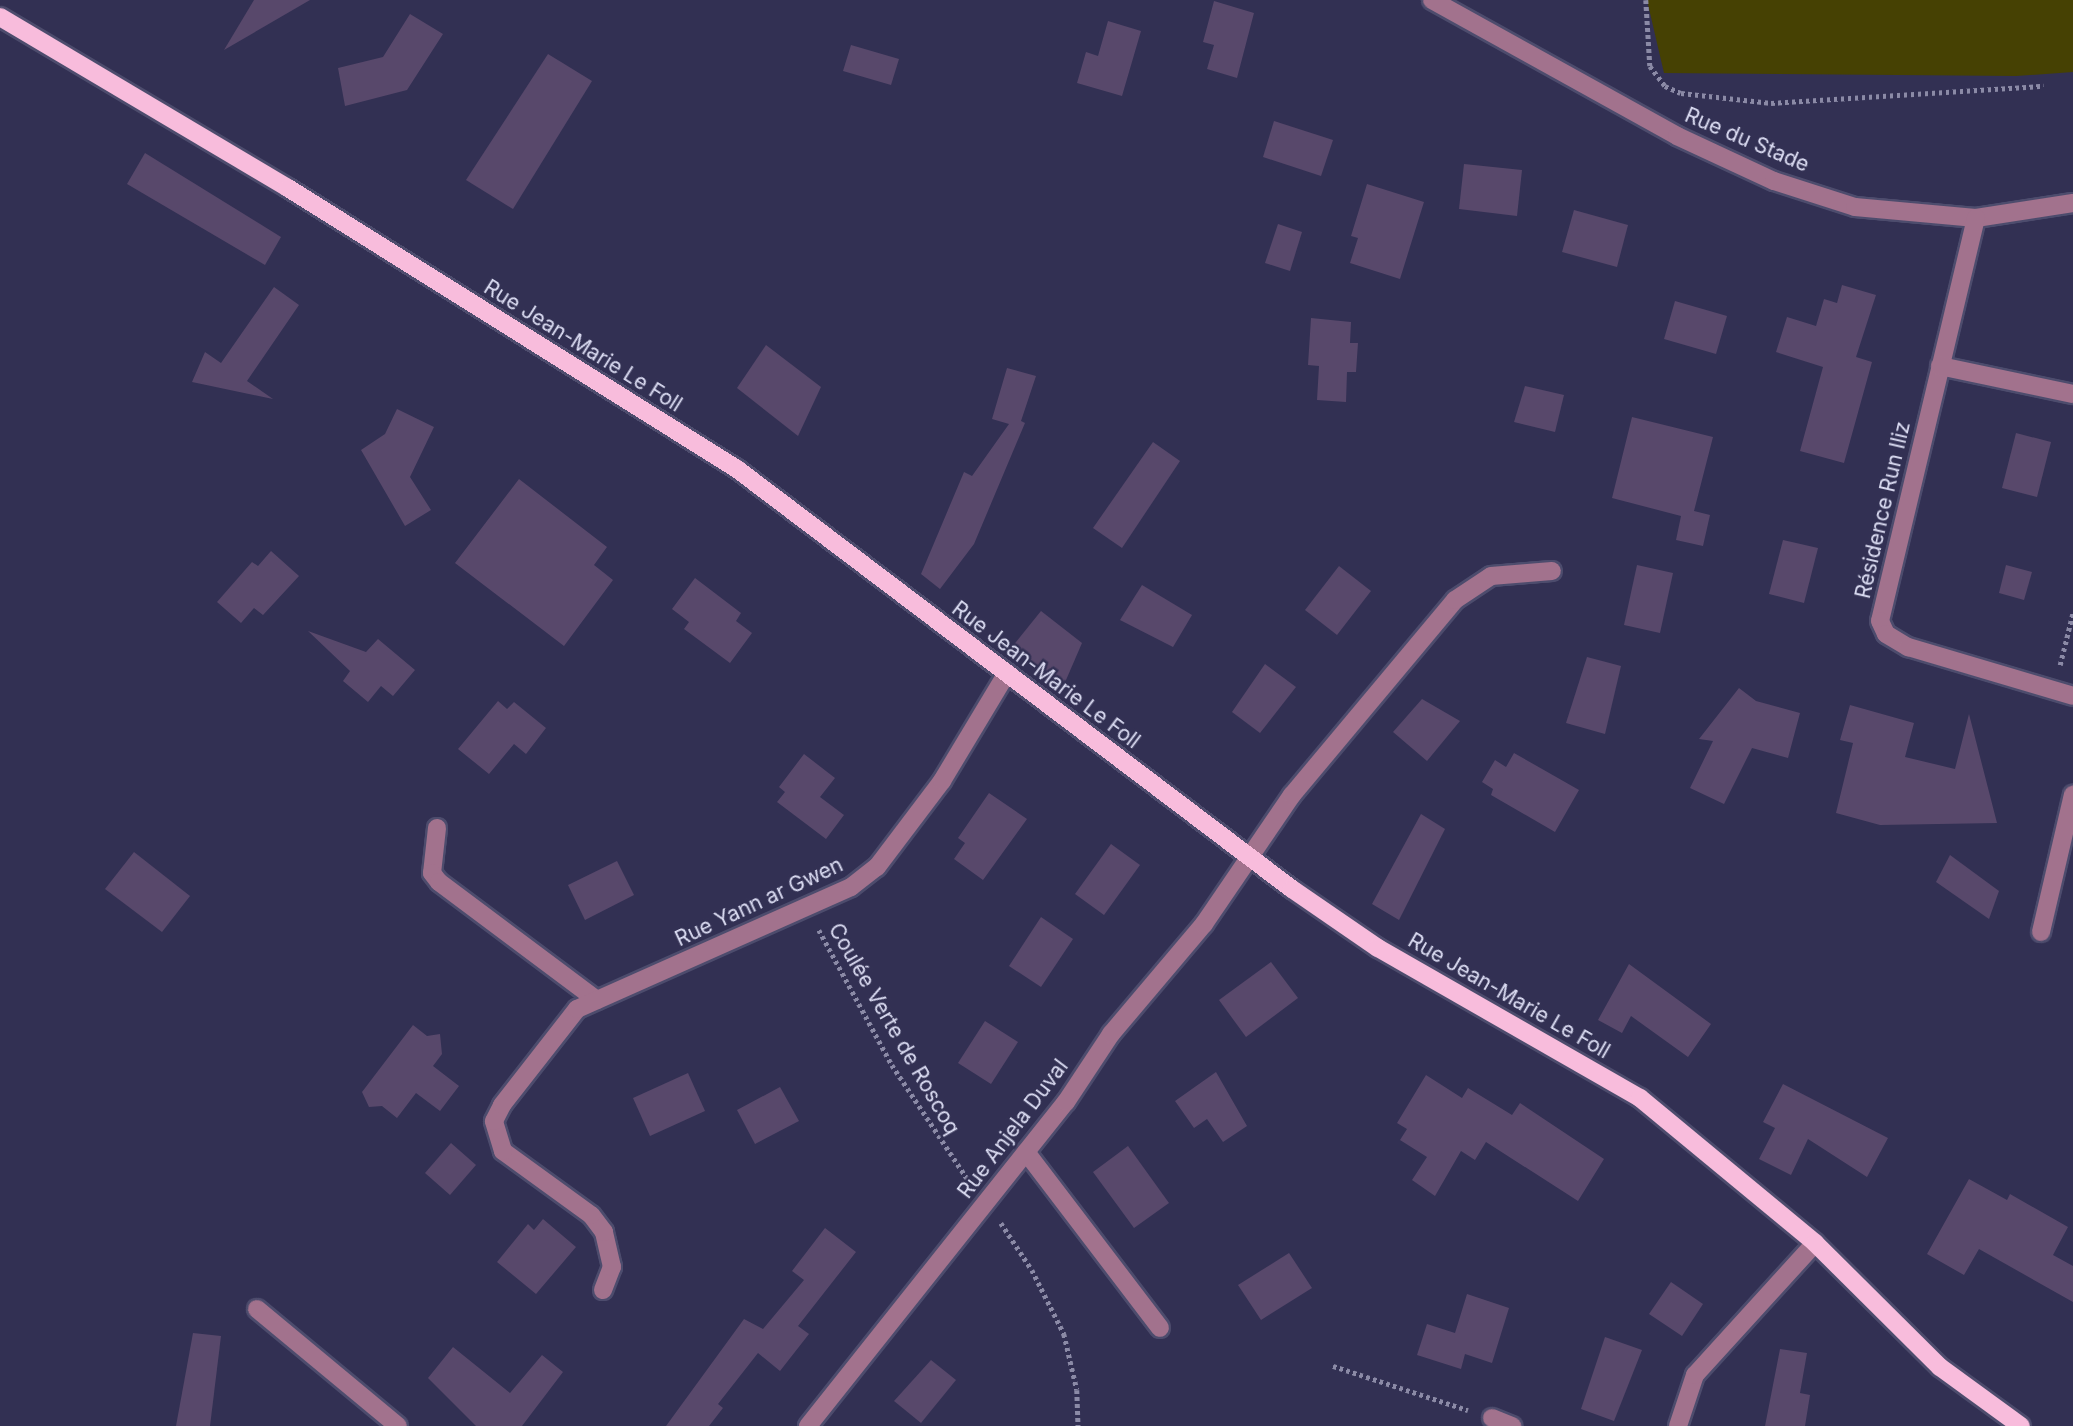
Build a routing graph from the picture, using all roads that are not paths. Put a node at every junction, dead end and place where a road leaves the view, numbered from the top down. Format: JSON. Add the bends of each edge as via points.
{"nodes":[{"id":1,"x":1432,"y":0,"type":"edge"},
{"id":2,"x":0,"y":17,"type":"edge"},
{"id":3,"x":2073,"y":204,"type":"edge"},
{"id":4,"x":1976,"y":218,"type":"junction"},
{"id":5,"x":1940,"y":366,"type":"junction"},
{"id":6,"x":2073,"y":394,"type":"edge"},
{"id":7,"x":1552,"y":571,"type":"dead end"},
{"id":8,"x":1007,"y":673,"type":"junction"},
{"id":9,"x":2073,"y":695,"type":"edge"},
{"id":10,"x":2073,"y":795,"type":"edge"},
{"id":11,"x":437,"y":828,"type":"dead end"},
{"id":12,"x":1248,"y":854,"type":"junction"},
{"id":13,"x":2041,"y":932,"type":"dead end"},
{"id":14,"x":597,"y":1000,"type":"junction"},
{"id":15,"x":1026,"y":1152,"type":"junction"},
{"id":16,"x":1815,"y":1243,"type":"junction"},
{"id":17,"x":603,"y":1290,"type":"dead end"},
{"id":18,"x":257,"y":1309,"type":"dead end"},
{"id":19,"x":1160,"y":1328,"type":"dead end"},
{"id":20,"x":1492,"y":1418,"type":"road end"},
{"id":21,"x":398,"y":1426,"type":"edge"},
{"id":22,"x":808,"y":1426,"type":"edge"},
{"id":23,"x":1512,"y":1426,"type":"edge"},
{"id":24,"x":1678,"y":1426,"type":"edge"},
{"id":25,"x":2021,"y":1426,"type":"edge"}],
"edges":[{"from":1,"to":4,"type":"street","name":"Rue du Stade","via":[[1677,136],[1774,181],[1854,207]]},
{"from":2,"to":8,"type":"main road","name":"Rue Jean-Marie Le Foll","via":[[288,188],[737,470]]},
{"from":3,"to":4,"type":"street","name":"Rue du Stade"},
{"from":4,"to":5,"type":"street","name":"Résidence Run Iliz"},
{"from":5,"to":6,"type":"street"},
{"from":5,"to":9,"type":"street","name":"Résidence Run Iliz","via":[[1880,621],[1886,634],[1908,648]]},
{"from":7,"to":12,"type":"street","name":"Rue Anjela Duval","via":[[1490,576],[1455,600]]},
{"from":8,"to":12,"type":"main road","name":"Rue Jean-Marie Le Foll"},
{"from":8,"to":14,"type":"street","name":"Rue Yann ar Gwen","via":[[942,781],[897,844],[851,887]]},
{"from":10,"to":13,"type":"street"},
{"from":11,"to":14,"type":"street","via":[[432,873],[439,882]]},
{"from":12,"to":15,"type":"street","name":"Rue Anjela Duval","via":[[1204,923],[1111,1034]]},
{"from":12,"to":16,"type":"main road","name":"Rue Jean-Marie Le Foll","via":[[1378,948],[1640,1098]]},
{"from":14,"to":17,"type":"street","name":"Rue Yann ar Gwen","via":[[578,1009],[494,1121],[495,1139],[503,1151],[591,1215],[604,1233],[612,1267]]},
{"from":15,"to":19,"type":"street"},
{"from":15,"to":22,"type":"street","name":"Rue Anjela Duval"},
{"from":16,"to":24,"type":"street","via":[[1695,1375]]},
{"from":16,"to":25,"type":"main road","name":"Rue Jean-Marie Le Foll","via":[[1940,1367]]},
{"from":18,"to":21,"type":"street"},
{"from":20,"to":23,"type":"street"}]}
